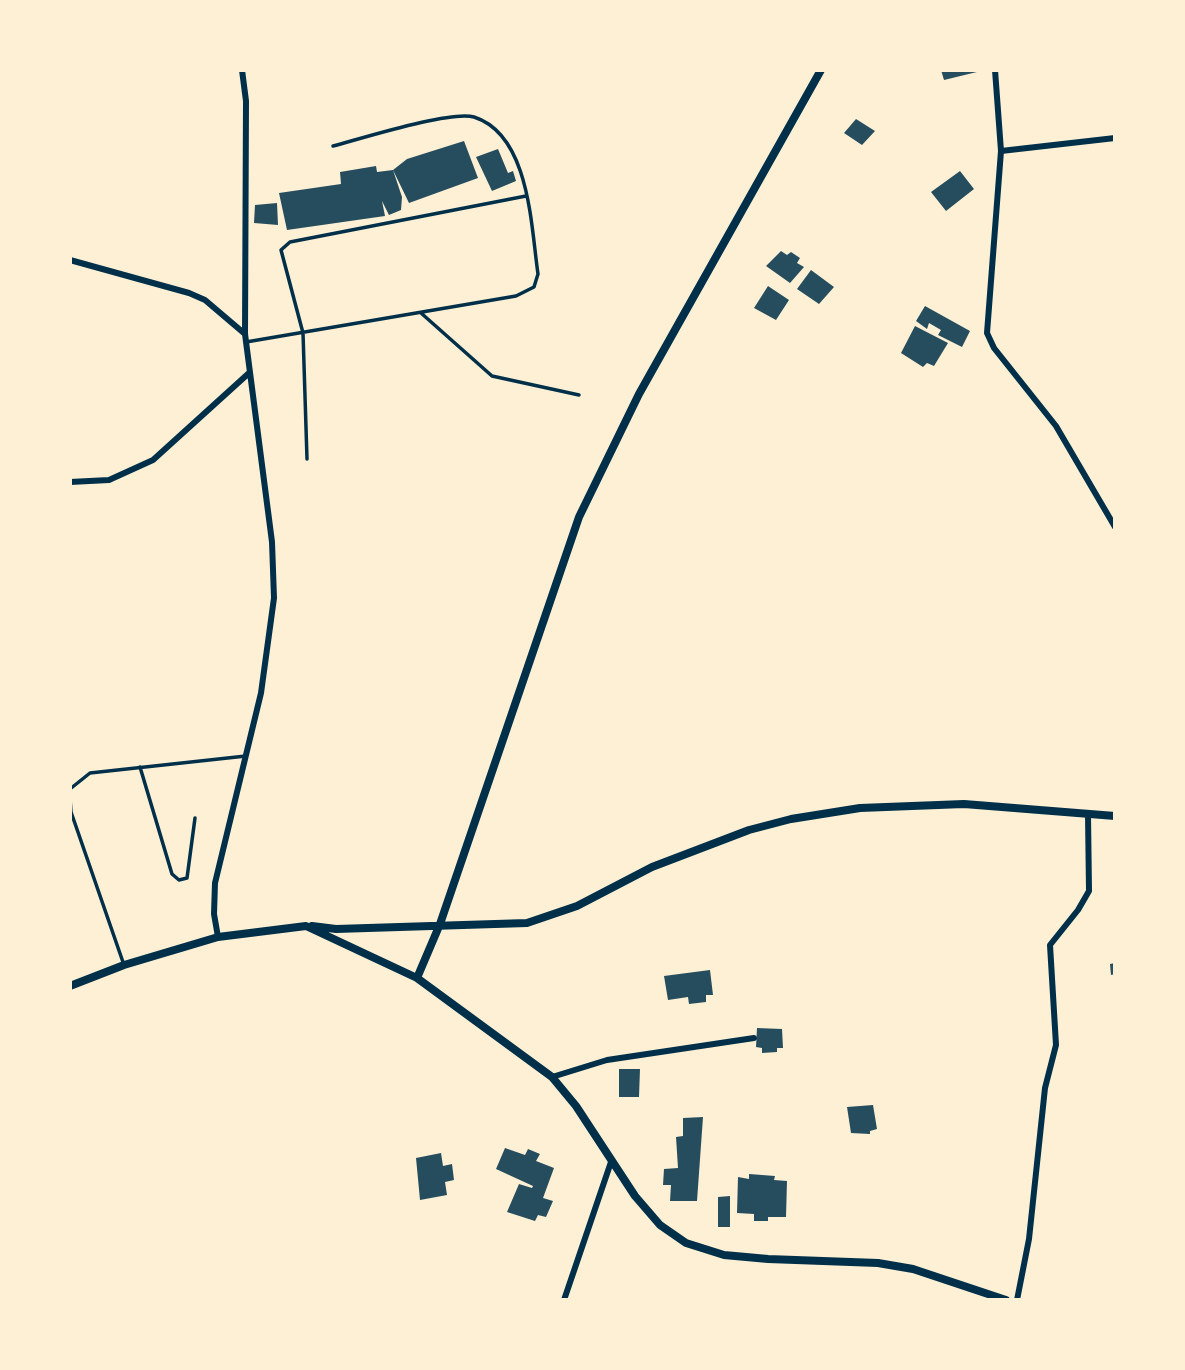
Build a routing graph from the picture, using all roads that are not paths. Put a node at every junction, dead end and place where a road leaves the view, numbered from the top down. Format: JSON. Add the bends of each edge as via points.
{"nodes":[{"id":1,"x":242,"y":70,"type":"edge"},
{"id":2,"x":821,"y":70,"type":"edge"},
{"id":3,"x":995,"y":70,"type":"edge"},
{"id":4,"x":1115,"y":138,"type":"edge"},
{"id":5,"x":333,"y":146,"type":"dead end"},
{"id":6,"x":1001,"y":150,"type":"junction"},
{"id":7,"x":527,"y":196,"type":"junction"},
{"id":8,"x":70,"y":260,"type":"edge"},
{"id":9,"x":421,"y":313,"type":"junction"},
{"id":10,"x":303,"y":333,"type":"junction"},
{"id":11,"x":246,"y":334,"type":"junction"},
{"id":12,"x":246,"y":342,"type":"junction"},
{"id":13,"x":248,"y":373,"type":"junction"},
{"id":14,"x":579,"y":395,"type":"dead end"},
{"id":15,"x":307,"y":459,"type":"dead end"},
{"id":16,"x":70,"y":482,"type":"edge"},
{"id":17,"x":1115,"y":506,"type":"edge"},
{"id":18,"x":1107,"y":512,"type":"junction"},
{"id":19,"x":1115,"y":527,"type":"edge"},
{"id":20,"x":248,"y":756,"type":"junction"},
{"id":21,"x":140,"y":767,"type":"junction"},
{"id":22,"x":70,"y":789,"type":"edge"},
{"id":23,"x":70,"y":798,"type":"edge"},
{"id":24,"x":1088,"y":815,"type":"junction"},
{"id":25,"x":1115,"y":816,"type":"edge"},
{"id":26,"x":195,"y":818,"type":"dead end"},
{"id":27,"x":440,"y":924,"type":"junction"},
{"id":28,"x":306,"y":926,"type":"junction"},
{"id":29,"x":218,"y":937,"type":"junction"},
{"id":30,"x":124,"y":965,"type":"junction"},
{"id":31,"x":417,"y":978,"type":"junction"},
{"id":32,"x":70,"y":986,"type":"edge"},
{"id":33,"x":754,"y":1038,"type":"dead end"},
{"id":34,"x":552,"y":1077,"type":"junction"},
{"id":35,"x":611,"y":1162,"type":"junction"},
{"id":36,"x":564,"y":1300,"type":"edge"},
{"id":37,"x":1006,"y":1300,"type":"edge"},
{"id":38,"x":1017,"y":1300,"type":"edge"}],
"edges":[{"from":1,"to":11,"type":"street","via":[[246,101]]},
{"from":2,"to":27,"type":"street","via":[[639,394],[579,517]]},
{"from":3,"to":6,"type":"street"},
{"from":4,"to":6,"type":"street"},
{"from":5,"to":7,"type":"lane","via":[[443,118],[473,116],[492,127],[513,153],[524,174]]},
{"from":6,"to":18,"type":"street","via":[[987,333],[1056,426]]},
{"from":7,"to":9,"type":"lane","via":[[538,274],[534,287],[516,296]]},
{"from":7,"to":10,"type":"lane","via":[[290,242],[281,250]]},
{"from":8,"to":11,"type":"street","via":[[189,293],[205,300]]},
{"from":9,"to":10,"type":"lane"},
{"from":9,"to":14,"type":"lane","via":[[492,376]]},
{"from":10,"to":12,"type":"lane"},
{"from":10,"to":15,"type":"lane"},
{"from":11,"to":12,"type":"street"},
{"from":12,"to":13,"type":"street"},
{"from":13,"to":16,"type":"street","via":[[153,460],[109,480]]},
{"from":13,"to":20,"type":"street","via":[[265,472],[274,598]]},
{"from":17,"to":18,"type":"street"},
{"from":18,"to":19,"type":"street"},
{"from":20,"to":21,"type":"lane"},
{"from":20,"to":29,"type":"street","via":[[215,883]]},
{"from":21,"to":22,"type":"lane","via":[[90,773]]},
{"from":21,"to":26,"type":"lane","via":[[172,873],[180,880],[187,878]]},
{"from":23,"to":30,"type":"lane"},
{"from":24,"to":25,"type":"street"},
{"from":24,"to":27,"type":"street","via":[[964,804],[860,808],[791,819],[685,853],[545,919]]},
{"from":24,"to":38,"type":"street","via":[[1088,891],[1050,945],[1056,1045],[1045,1088],[1029,1239]]},
{"from":27,"to":28,"type":"street"},
{"from":27,"to":31,"type":"street"},
{"from":28,"to":29,"type":"street"},
{"from":28,"to":31,"type":"street"},
{"from":29,"to":30,"type":"street"},
{"from":30,"to":32,"type":"street"},
{"from":31,"to":34,"type":"street"},
{"from":33,"to":34,"type":"street","via":[[607,1060]]},
{"from":34,"to":35,"type":"street"},
{"from":35,"to":36,"type":"street"},
{"from":35,"to":37,"type":"street","via":[[660,1225],[686,1243],[724,1255],[913,1269]]}]}
